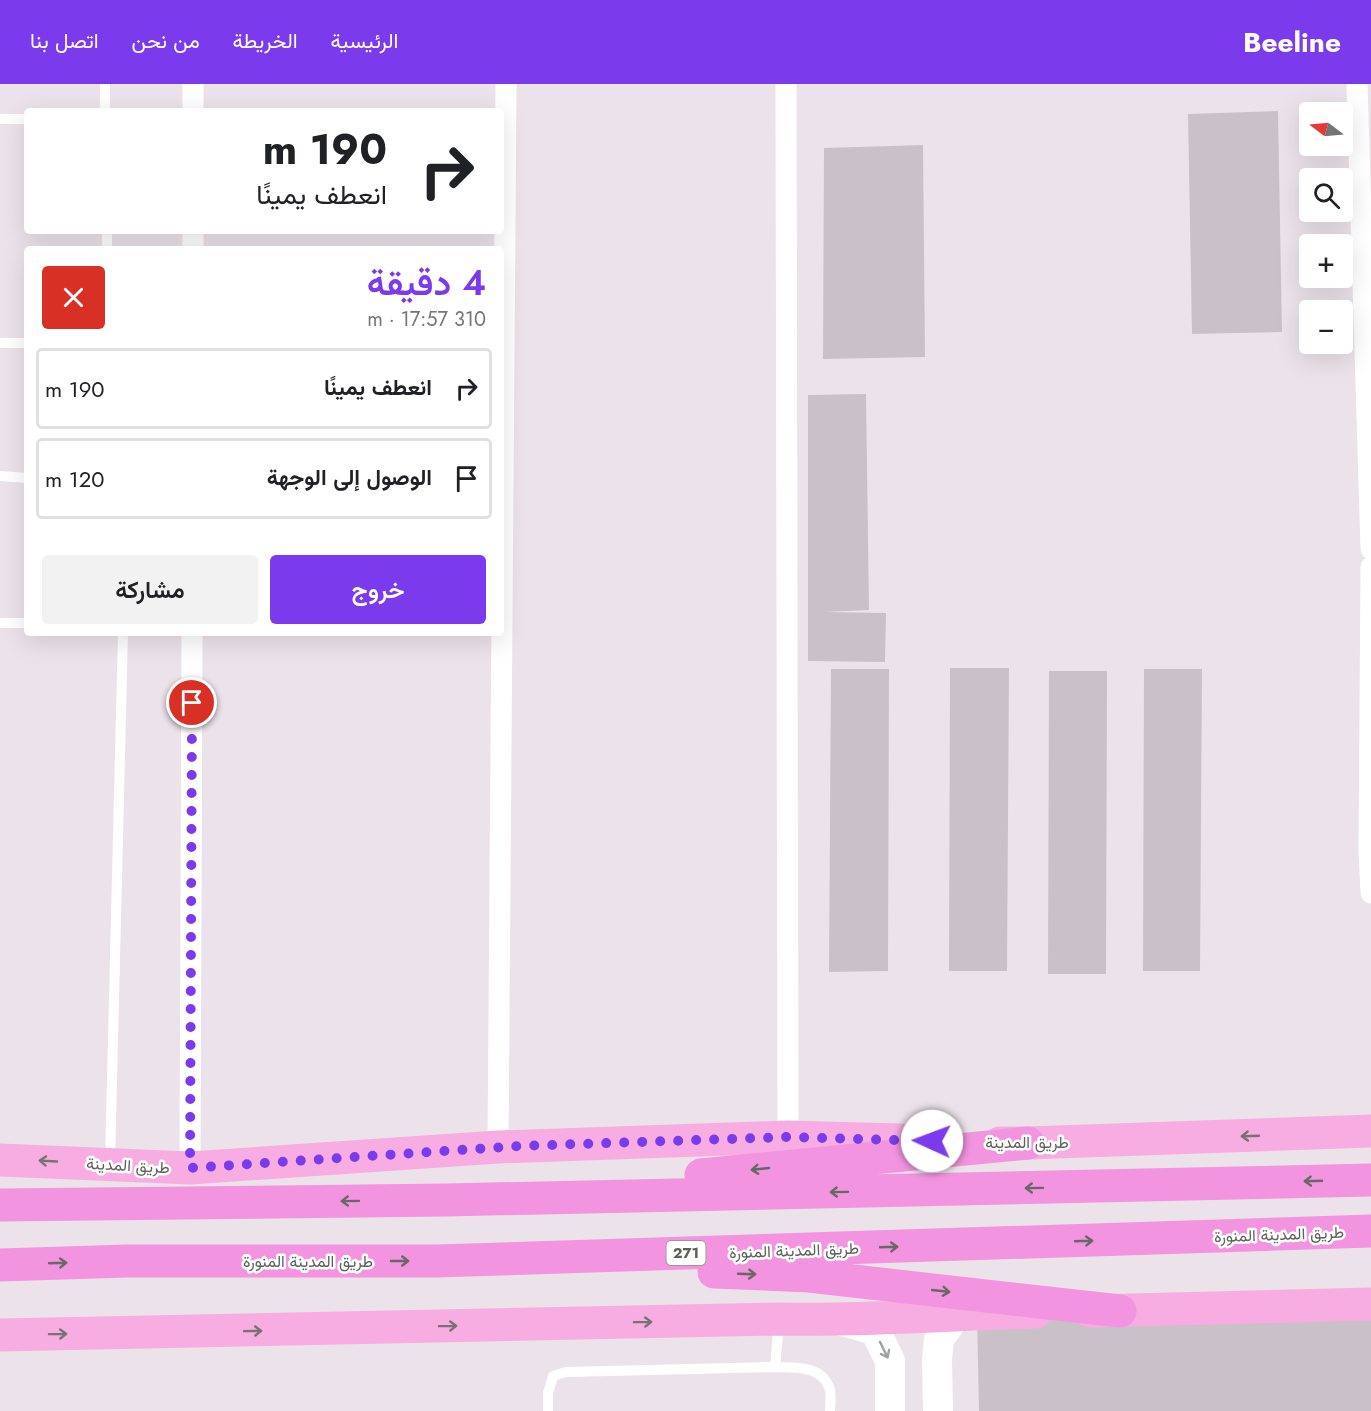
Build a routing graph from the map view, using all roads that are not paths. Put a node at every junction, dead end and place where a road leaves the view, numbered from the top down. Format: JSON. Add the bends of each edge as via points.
{"nodes":[{"id":1,"x":105,"y":84,"type":"edge"},
{"id":2,"x":193,"y":84,"type":"edge"},
{"id":3,"x":506,"y":84,"type":"edge"},
{"id":4,"x":786,"y":84,"type":"edge"},
{"id":5,"x":1357,"y":84,"type":"edge"},
{"id":6,"x":105,"y":108,"type":"edge"},
{"id":7,"x":193,"y":108,"type":"edge"},
{"id":8,"x":0,"y":119,"type":"edge"},
{"id":9,"x":24,"y":119,"type":"edge"},
{"id":10,"x":0,"y":343,"type":"edge"},
{"id":11,"x":24,"y":343,"type":"edge"},
{"id":12,"x":504,"y":350,"type":"edge"},
{"id":13,"x":0,"y":476,"type":"edge"},
{"id":14,"x":24,"y":478,"type":"edge"},
{"id":15,"x":1371,"y":549,"type":"edge"},
{"id":16,"x":1371,"y":567,"type":"edge"},
{"id":17,"x":0,"y":623,"type":"edge"},
{"id":18,"x":24,"y":623,"type":"edge"},
{"id":19,"x":123,"y":636,"type":"edge"},
{"id":20,"x":192,"y":636,"type":"edge"},
{"id":21,"x":502,"y":636,"type":"edge"},
{"id":22,"x":1370,"y":850,"type":"edge"},
{"id":23,"x":1371,"y":893,"type":"edge"},
{"id":24,"x":1371,"y":1131,"type":"edge"},
{"id":25,"x":788,"y":1137,"type":"junction"},
{"id":26,"x":1028,"y":1143,"type":"junction"},
{"id":27,"x":498,"y":1147,"type":"junction"},
{"id":28,"x":0,"y":1160,"type":"edge"},
{"id":29,"x":110,"y":1164,"type":"junction"},
{"id":30,"x":190,"y":1168,"type":"junction"},
{"id":31,"x":1371,"y":1180,"type":"edge"},
{"id":32,"x":446,"y":1200,"type":"junction"},
{"id":33,"x":0,"y":1206,"type":"edge"},
{"id":34,"x":1371,"y":1232,"type":"edge"},
{"id":35,"x":437,"y":1261,"type":"junction"},
{"id":36,"x":0,"y":1265,"type":"edge"},
{"id":37,"x":1371,"y":1304,"type":"edge"},
{"id":38,"x":1120,"y":1311,"type":"junction"},
{"id":39,"x":957,"y":1314,"type":"junction"},
{"id":40,"x":780,"y":1319,"type":"junction"},
{"id":41,"x":839,"y":1320,"type":"junction"},
{"id":42,"x":0,"y":1335,"type":"edge"},
{"id":43,"x":775,"y":1367,"type":"junction"},
{"id":44,"x":548,"y":1411,"type":"edge"},
{"id":45,"x":830,"y":1411,"type":"edge"},
{"id":46,"x":890,"y":1411,"type":"edge"},
{"id":47,"x":938,"y":1411,"type":"edge"}],
"edges":[{"from":1,"to":6,"type":"lane"},
{"from":2,"to":7,"type":"street"},
{"from":3,"to":12,"type":"street"},
{"from":4,"to":25,"type":"street"},
{"from":5,"to":15,"type":"street"},
{"from":8,"to":9,"type":"lane"},
{"from":10,"to":11,"type":"lane"},
{"from":13,"to":14,"type":"lane"},
{"from":16,"to":22,"type":"street"},
{"from":17,"to":18,"type":"lane"},
{"from":19,"to":29,"type":"lane"},
{"from":20,"to":30,"type":"street"},
{"from":21,"to":27,"type":"street"},
{"from":22,"to":23,"type":"street"},
{"from":24,"to":26,"type":"main road","name":"طريق المدينة","one_way":true},
{"from":25,"to":26,"type":"main road","name":"طريق المدينة"},
{"from":25,"to":27,"type":"main road","name":"طريق المدينة"},
{"from":26,"to":32,"type":"highway","one_way":true},
{"from":27,"to":30,"type":"main road","name":"طريق المدينة"},
{"from":29,"to":28,"type":"main road","name":"طريق المدينة","one_way":true},
{"from":29,"to":30,"type":"main road","name":"طريق المدينة"},
{"from":31,"to":32,"type":"highway","one_way":true},
{"from":32,"to":33,"type":"highway","one_way":true},
{"from":35,"to":34,"type":"highway","name":"طريق المدينة المنورة","number":"271","one_way":true},
{"from":36,"to":35,"type":"highway","name":"طريق المدينة المنورة","number":"271","one_way":true},
{"from":35,"to":38,"type":"highway","one_way":true,"via":[[809,1276]]},
{"from":37,"to":38,"type":"main road"},
{"from":38,"to":39,"type":"main road"},
{"from":39,"to":41,"type":"main road"},
{"from":39,"to":47,"type":"main road","via":[[939,1339]]},
{"from":40,"to":41,"type":"main road"},
{"from":42,"to":40,"type":"main road","one_way":true},
{"from":40,"to":43,"type":"lane"},
{"from":41,"to":46,"type":"main road","one_way":true,"via":[[874,1330],[890,1361]]},
{"from":43,"to":44,"type":"lane","via":[[566,1372],[553,1376]]},
{"from":43,"to":45,"type":"lane","via":[[807,1369],[821,1375],[830,1388]]}]}
